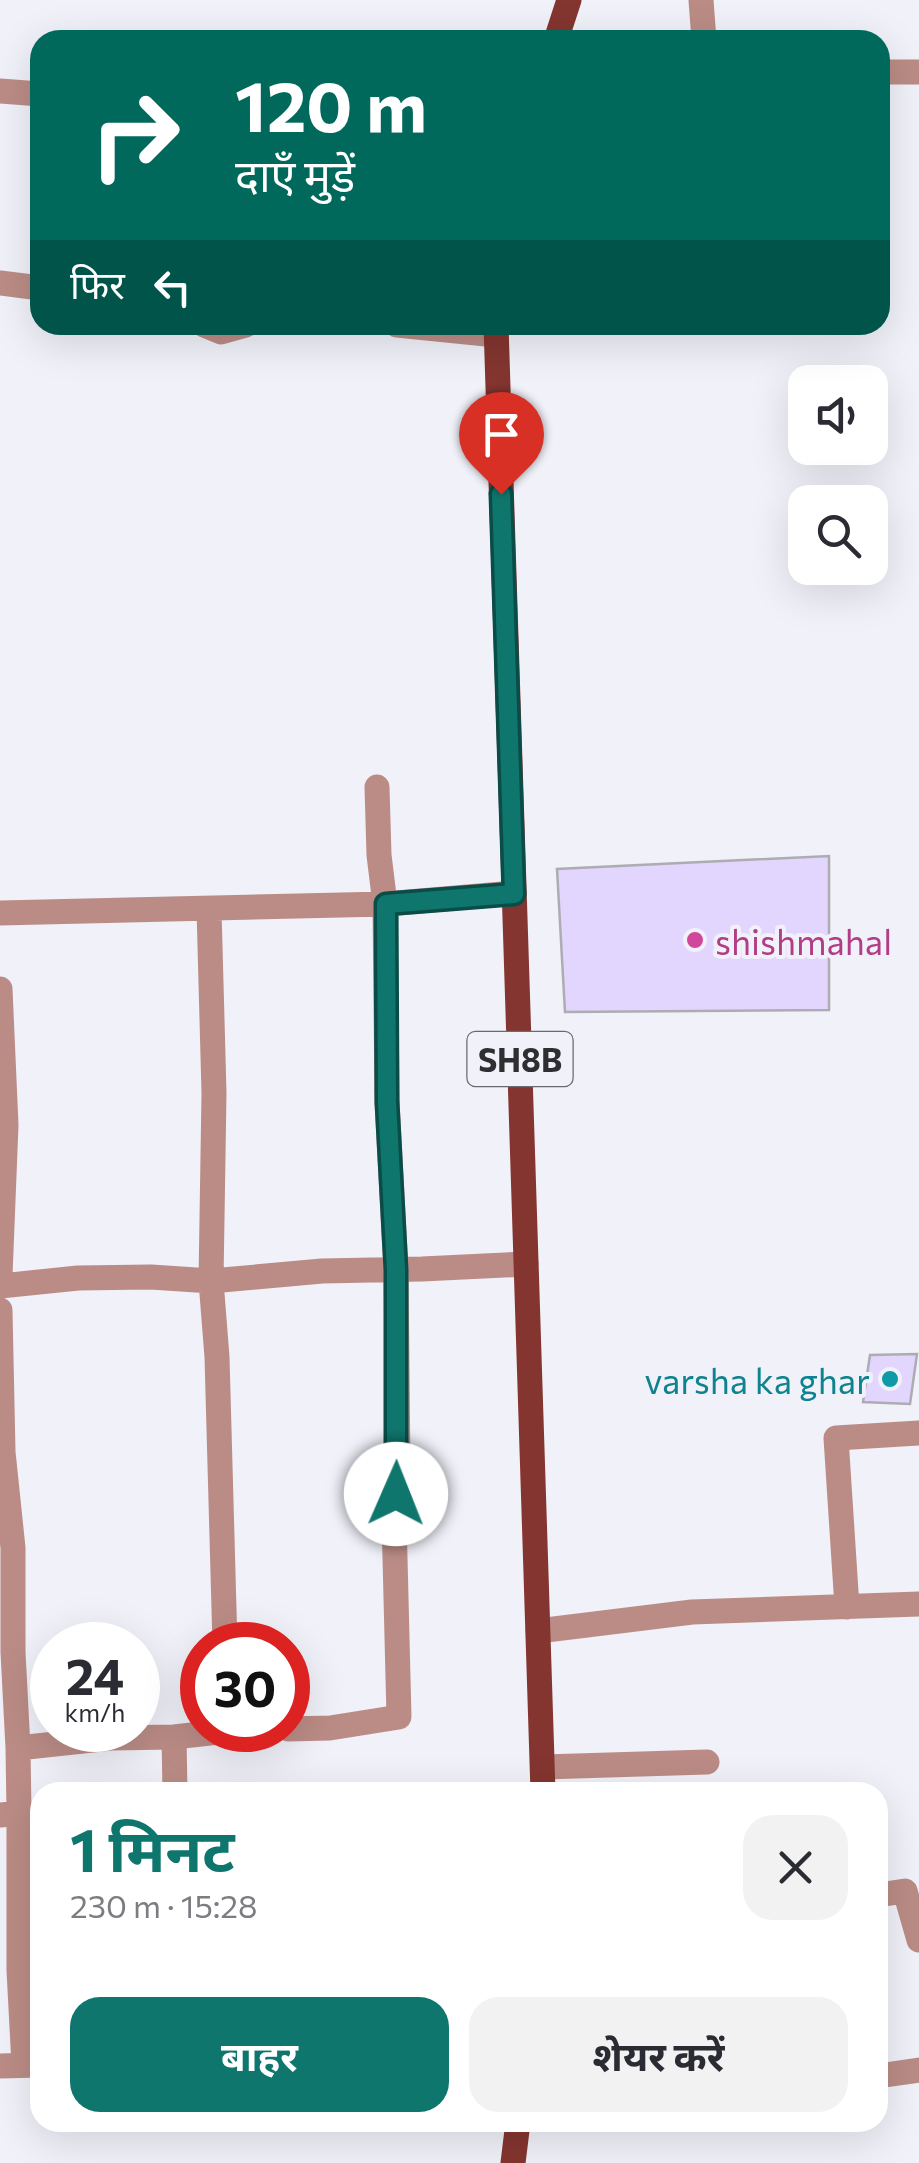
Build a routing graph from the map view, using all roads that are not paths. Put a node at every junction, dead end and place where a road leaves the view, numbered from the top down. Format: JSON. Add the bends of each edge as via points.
{"nodes":[{"id":1,"x":569,"y":0,"type":"edge"},
{"id":2,"x":701,"y":0,"type":"edge"},
{"id":3,"x":559,"y":30,"type":"edge"},
{"id":4,"x":703,"y":30,"type":"edge"},
{"id":5,"x":890,"y":72,"type":"edge"},
{"id":6,"x":919,"y":72,"type":"edge"},
{"id":7,"x":0,"y":90,"type":"edge"},
{"id":8,"x":30,"y":93,"type":"edge"},
{"id":9,"x":0,"y":283,"type":"edge"},
{"id":10,"x":30,"y":287,"type":"edge"},
{"id":11,"x":496,"y":335,"type":"edge"},
{"id":12,"x":377,"y":788,"type":"dead end"},
{"id":13,"x":514,"y":894,"type":"junction"},
{"id":14,"x":386,"y":904,"type":"junction"},
{"id":15,"x":208,"y":909,"type":"junction"},
{"id":16,"x":0,"y":913,"type":"edge"},
{"id":17,"x":0,"y":990,"type":"edge"},
{"id":18,"x":526,"y":1264,"type":"junction"},
{"id":19,"x":396,"y":1270,"type":"junction"},
{"id":20,"x":0,"y":1276,"type":"edge"},
{"id":21,"x":211,"y":1281,"type":"junction"},
{"id":22,"x":0,"y":1286,"type":"edge"},
{"id":23,"x":0,"y":1310,"type":"edge"},
{"id":24,"x":1,"y":1421,"type":"edge"},
{"id":25,"x":919,"y":1433,"type":"edge"},
{"id":26,"x":919,"y":1604,"type":"edge"},
{"id":27,"x":846,"y":1607,"type":"junction"},
{"id":28,"x":224,"y":1622,"type":"edge"},
{"id":29,"x":538,"y":1632,"type":"junction"},
{"id":30,"x":310,"y":1728,"type":"edge"},
{"id":31,"x":180,"y":1736,"type":"edge"},
{"id":32,"x":174,"y":1737,"type":"junction"},
{"id":33,"x":18,"y":1748,"type":"junction"},
{"id":34,"x":707,"y":1762,"type":"dead end"},
{"id":35,"x":543,"y":1780,"type":"edge"},
{"id":36,"x":175,"y":1782,"type":"edge"},
{"id":37,"x":10,"y":1814,"type":"edge"},
{"id":38,"x":888,"y":1894,"type":"edge"},
{"id":39,"x":919,"y":1940,"type":"edge"},
{"id":40,"x":21,"y":2066,"type":"edge"},
{"id":41,"x":919,"y":2070,"type":"edge"},
{"id":42,"x":888,"y":2075,"type":"edge"},
{"id":43,"x":517,"y":2132,"type":"edge"},
{"id":44,"x":513,"y":2163,"type":"edge"}],
"edges":[{"from":1,"to":3,"type":"main road"},
{"from":2,"to":4,"type":"street"},
{"from":5,"to":6,"type":"street"},
{"from":7,"to":8,"type":"street"},
{"from":9,"to":10,"type":"street"},
{"from":11,"to":13,"type":"main road","number":"SH8B"},
{"from":12,"to":14,"type":"street"},
{"from":13,"to":14,"type":"street"},
{"from":13,"to":18,"type":"main road","number":"SH8B"},
{"from":14,"to":15,"type":"street"},
{"from":14,"to":19,"type":"street"},
{"from":15,"to":16,"type":"street"},
{"from":15,"to":21,"type":"street"},
{"from":17,"to":20,"type":"street","via":[[6,1125]]},
{"from":18,"to":19,"type":"street"},
{"from":18,"to":29,"type":"main road","number":"SH8B"},
{"from":19,"to":21,"type":"street"},
{"from":19,"to":30,"type":"street","via":[[399,1717]]},
{"from":21,"to":22,"type":"street","via":[[78,1278]]},
{"from":21,"to":28,"type":"street"},
{"from":23,"to":24,"type":"street"},
{"from":24,"to":33,"type":"street","via":[[13,1548]]},
{"from":25,"to":27,"type":"street","via":[[836,1438]]},
{"from":26,"to":27,"type":"street"},
{"from":27,"to":29,"type":"street","via":[[692,1612]]},
{"from":29,"to":35,"type":"main road","number":"SH8B"},
{"from":31,"to":32,"type":"street"},
{"from":32,"to":33,"type":"street"},
{"from":32,"to":36,"type":"street"},
{"from":33,"to":37,"type":"street"},
{"from":34,"to":35,"type":"street"},
{"from":37,"to":40,"type":"street"},
{"from":38,"to":39,"type":"street","via":[[905,1891]]},
{"from":41,"to":42,"type":"street"},
{"from":43,"to":44,"type":"main road"}]}
